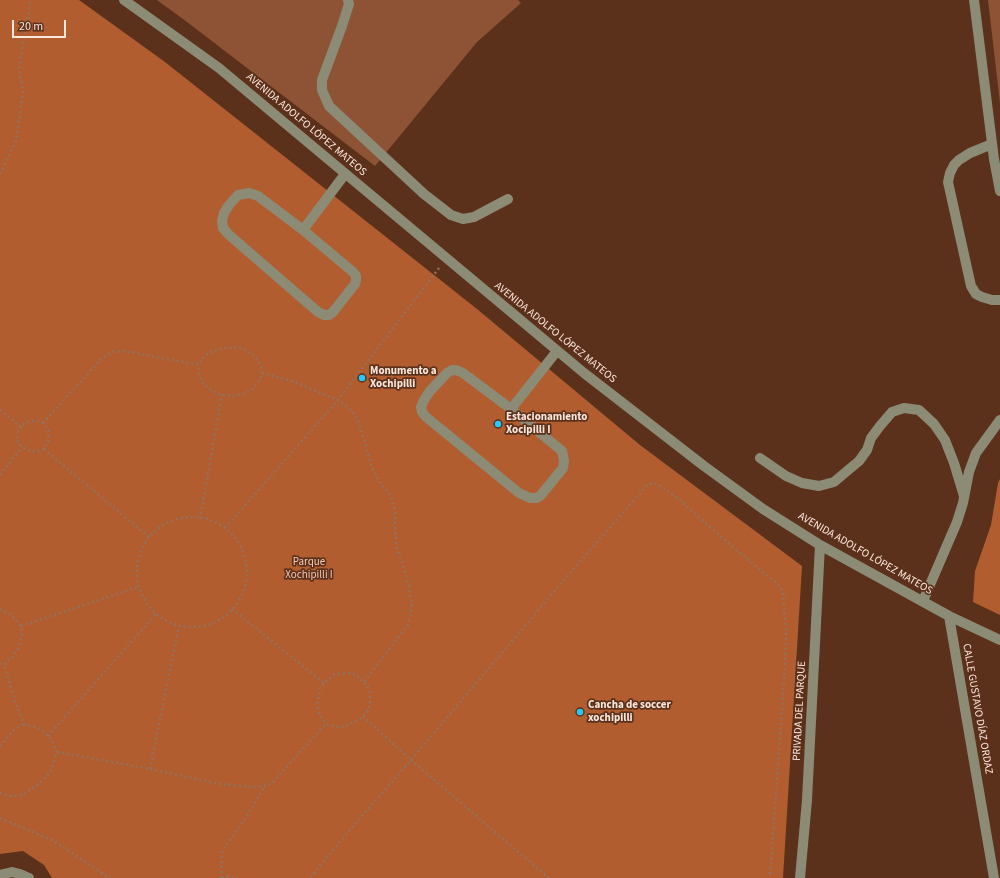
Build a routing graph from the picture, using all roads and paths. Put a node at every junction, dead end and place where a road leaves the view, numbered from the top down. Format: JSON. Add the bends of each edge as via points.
{"nodes":[{"id":1,"x":30,"y":0,"type":"edge"},
{"id":2,"x":124,"y":0,"type":"edge"},
{"id":3,"x":348,"y":0,"type":"edge"},
{"id":4,"x":974,"y":0,"type":"edge"},
{"id":5,"x":992,"y":144,"type":"junction"},
{"id":6,"x":0,"y":174,"type":"edge"},
{"id":7,"x":345,"y":174,"type":"junction"},
{"id":8,"x":1000,"y":191,"type":"edge"},
{"id":9,"x":508,"y":199,"type":"dead end"},
{"id":10,"x":303,"y":230,"type":"junction"},
{"id":11,"x":448,"y":260,"type":"junction"},
{"id":12,"x":1000,"y":300,"type":"edge"},
{"id":13,"x":558,"y":351,"type":"junction"},
{"id":14,"x":199,"y":365,"type":"junction"},
{"id":15,"x":262,"y":373,"type":"junction"},
{"id":16,"x":222,"y":395,"type":"junction"},
{"id":17,"x":338,"y":400,"type":"junction"},
{"id":18,"x":511,"y":409,"type":"junction"},
{"id":19,"x":0,"y":410,"type":"edge"},
{"id":20,"x":1000,"y":420,"type":"edge"},
{"id":21,"x":43,"y":423,"type":"junction"},
{"id":22,"x":21,"y":427,"type":"junction"},
{"id":23,"x":22,"y":447,"type":"junction"},
{"id":24,"x":44,"y":449,"type":"junction"},
{"id":25,"x":760,"y":458,"type":"dead end"},
{"id":26,"x":0,"y":475,"type":"edge"},
{"id":27,"x":964,"y":496,"type":"junction"},
{"id":28,"x":200,"y":519,"type":"junction"},
{"id":29,"x":225,"y":528,"type":"junction"},
{"id":30,"x":148,"y":537,"type":"junction"},
{"id":31,"x":820,"y":545,"type":"junction"},
{"id":32,"x":138,"y":587,"type":"junction"},
{"id":33,"x":923,"y":601,"type":"junction"},
{"id":34,"x":0,"y":609,"type":"edge"},
{"id":35,"x":232,"y":609,"type":"junction"},
{"id":36,"x":157,"y":613,"type":"junction"},
{"id":37,"x":949,"y":616,"type":"junction"},
{"id":38,"x":21,"y":626,"type":"junction"},
{"id":39,"x":179,"y":626,"type":"junction"},
{"id":40,"x":1000,"y":640,"type":"edge"},
{"id":41,"x":2,"y":664,"type":"edge"},
{"id":42,"x":364,"y":682,"type":"junction"},
{"id":43,"x":324,"y":683,"type":"junction"},
{"id":44,"x":363,"y":716,"type":"junction"},
{"id":45,"x":24,"y":724,"type":"junction"},
{"id":46,"x":327,"y":724,"type":"junction"},
{"id":47,"x":48,"y":736,"type":"junction"},
{"id":48,"x":0,"y":746,"type":"edge"},
{"id":49,"x":57,"y":752,"type":"junction"},
{"id":50,"x":411,"y":760,"type":"junction"},
{"id":51,"x":150,"y":769,"type":"junction"},
{"id":52,"x":264,"y":786,"type":"junction"},
{"id":53,"x":0,"y":793,"type":"edge"},
{"id":54,"x":0,"y":818,"type":"edge"},
{"id":55,"x":0,"y":876,"type":"edge"},
{"id":56,"x":29,"y":878,"type":"edge"},
{"id":57,"x":110,"y":878,"type":"edge"},
{"id":58,"x":222,"y":878,"type":"edge"},
{"id":59,"x":238,"y":878,"type":"edge"},
{"id":60,"x":311,"y":878,"type":"edge"},
{"id":61,"x":549,"y":878,"type":"edge"},
{"id":62,"x":770,"y":878,"type":"edge"},
{"id":63,"x":800,"y":878,"type":"edge"},
{"id":64,"x":994,"y":878,"type":"edge"}],
"edges":[{"from":1,"to":6,"type":"path","via":[[19,66],[24,92],[16,140]]},
{"from":2,"to":7,"type":"street","name":"AVENIDA ADOLFO LÓPEZ MATEOS","via":[[219,68]]},
{"from":3,"to":9,"type":"street","via":[[342,26],[322,80],[322,90],[329,106],[424,194],[452,214],[463,219],[474,217]]},
{"from":4,"to":5,"type":"street"},
{"from":5,"to":8,"type":"street"},
{"from":5,"to":12,"type":"street","via":[[959,160],[954,165],[948,182],[971,286],[976,294],[982,297]]},
{"from":7,"to":10,"type":"street"},
{"from":7,"to":11,"type":"street","name":"AVENIDA ADOLFO LÓPEZ MATEOS"},
{"from":10,"to":10,"type":"street","via":[[258,196],[249,193],[238,195],[224,213],[222,221],[223,228],[228,234],[318,312],[329,315],[355,284],[356,276]]},
{"from":11,"to":13,"type":"street","name":"AVENIDA ADOLFO LÓPEZ MATEOS"},
{"from":11,"to":17,"type":"path"},
{"from":13,"to":18,"type":"street"},
{"from":13,"to":31,"type":"street","name":"AVENIDA ADOLFO LÓPEZ MATEOS","via":[[704,466],[763,509]]},
{"from":14,"to":15,"type":"path","via":[[207,354],[218,349],[242,348],[255,356]]},
{"from":14,"to":16,"type":"path","via":[[201,381]]},
{"from":14,"to":21,"type":"path","via":[[125,351],[113,352],[102,358]]},
{"from":15,"to":16,"type":"path","via":[[253,389],[233,396]]},
{"from":15,"to":17,"type":"path","via":[[295,382]]},
{"from":16,"to":28,"type":"path"},
{"from":17,"to":29,"type":"path"},
{"from":17,"to":42,"type":"path","via":[[357,418],[372,468],[394,501],[396,545],[412,604],[408,624]]},
{"from":18,"to":18,"type":"street","via":[[456,370],[447,373],[430,391],[421,407],[426,417],[519,493],[537,498],[563,468],[562,451]]},
{"from":19,"to":22,"type":"path"},
{"from":20,"to":27,"type":"street","via":[[976,453]]},
{"from":21,"to":22,"type":"path","via":[[31,421]]},
{"from":21,"to":24,"type":"path","via":[[49,432]]},
{"from":22,"to":23,"type":"path","via":[[16,438]]},
{"from":23,"to":24,"type":"path","via":[[32,452]]},
{"from":23,"to":26,"type":"path"},
{"from":24,"to":30,"type":"path"},
{"from":25,"to":27,"type":"street","via":[[786,476],[802,483],[818,486],[834,482],[859,461],[867,450],[871,438],[892,412],[904,408],[919,410],[934,424],[945,440]]},
{"from":27,"to":33,"type":"street","via":[[957,522]]},
{"from":28,"to":29,"type":"path","via":[[214,521]]},
{"from":28,"to":30,"type":"path","via":[[184,517],[166,523]]},
{"from":29,"to":35,"type":"path","via":[[241,547],[247,569],[246,585],[239,601]]},
{"from":30,"to":32,"type":"path","via":[[139,555],[136,569]]},
{"from":31,"to":33,"type":"street","name":"AVENIDA ADOLFO LÓPEZ MATEOS"},
{"from":31,"to":63,"type":"street","name":"PRIVADA DEL PARQUE","via":[[807,800]]},
{"from":32,"to":36,"type":"path"},
{"from":32,"to":38,"type":"path"},
{"from":33,"to":37,"type":"street","name":"AVENIDA ADOLFO LÓPEZ MATEOS"},
{"from":34,"to":38,"type":"path","via":[[10,614]]},
{"from":35,"to":39,"type":"path","via":[[224,617],[206,626]]},
{"from":35,"to":43,"type":"path"},
{"from":36,"to":39,"type":"path"},
{"from":36,"to":47,"type":"path"},
{"from":37,"to":40,"type":"street","name":"AVENIDA ADOLFO LÓPEZ MATEOS"},
{"from":37,"to":64,"type":"street","name":"CALLE GUSTAVO DÍAZ ORDAZ"},
{"from":38,"to":41,"type":"path","via":[[18,649],[12,658]]},
{"from":39,"to":51,"type":"path"},
{"from":41,"to":45,"type":"path"},
{"from":42,"to":43,"type":"path","via":[[351,673],[346,673],[334,675]]},
{"from":42,"to":44,"type":"path","via":[[370,692],[370,703],[368,711]]},
{"from":43,"to":46,"type":"path","via":[[320,688],[317,705],[320,716]]},
{"from":44,"to":46,"type":"path","via":[[346,726]]},
{"from":44,"to":50,"type":"path"},
{"from":45,"to":47,"type":"path","via":[[43,730]]},
{"from":45,"to":48,"type":"path"},
{"from":46,"to":52,"type":"path","via":[[272,783]]},
{"from":47,"to":49,"type":"path"},
{"from":49,"to":51,"type":"path"},
{"from":49,"to":53,"type":"path","via":[[51,771],[40,783],[23,795],[10,796]]},
{"from":50,"to":60,"type":"path"},
{"from":50,"to":61,"type":"path"},
{"from":50,"to":62,"type":"path","via":[[643,490],[650,484],[657,484],[674,495],[776,583],[783,594],[786,630],[785,667]]},
{"from":51,"to":52,"type":"path","via":[[220,784]]},
{"from":52,"to":58,"type":"path","via":[[247,816],[222,851]]},
{"from":54,"to":57,"type":"path","via":[[52,840]]},
{"from":55,"to":56,"type":"street","via":[[12,872]]},
{"from":58,"to":59,"type":"path"}]}
